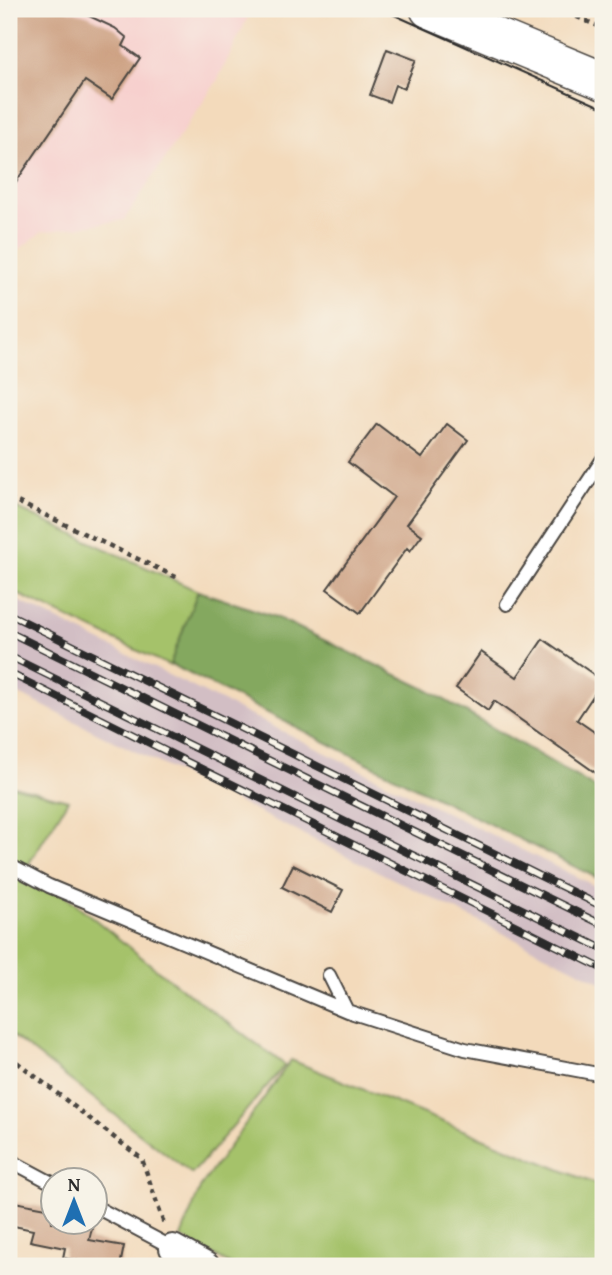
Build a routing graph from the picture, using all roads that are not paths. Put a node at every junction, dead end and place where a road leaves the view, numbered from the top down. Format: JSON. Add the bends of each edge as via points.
{"nodes":[{"id":1,"x":429,"y":9,"type":"edge"},
{"id":2,"x":603,"y":81,"type":"edge"},
{"id":3,"x":603,"y":459,"type":"edge"},
{"id":4,"x":507,"y":604,"type":"dead end"},
{"id":5,"x":9,"y":865,"type":"edge"},
{"id":6,"x":329,"y":975,"type":"dead end"},
{"id":7,"x":347,"y":1011,"type":"junction"},
{"id":8,"x":603,"y":1075,"type":"edge"},
{"id":9,"x":9,"y":1160,"type":"edge"},
{"id":10,"x":38,"y":1176,"type":"edge"},
{"id":11,"x":108,"y":1213,"type":"edge"},
{"id":12,"x":173,"y":1248,"type":"joint"},
{"id":13,"x":202,"y":1265,"type":"edge"}],
"edges":[{"from":1,"to":2,"type":"main road"},
{"from":3,"to":4,"type":"lane"},
{"from":5,"to":7,"type":"lane"},
{"from":6,"to":7,"type":"lane"},
{"from":7,"to":8,"type":"lane","via":[[465,1049]]},
{"from":9,"to":10,"type":"lane"},
{"from":11,"to":12,"type":"lane"},
{"from":12,"to":13,"type":"street"}]}
